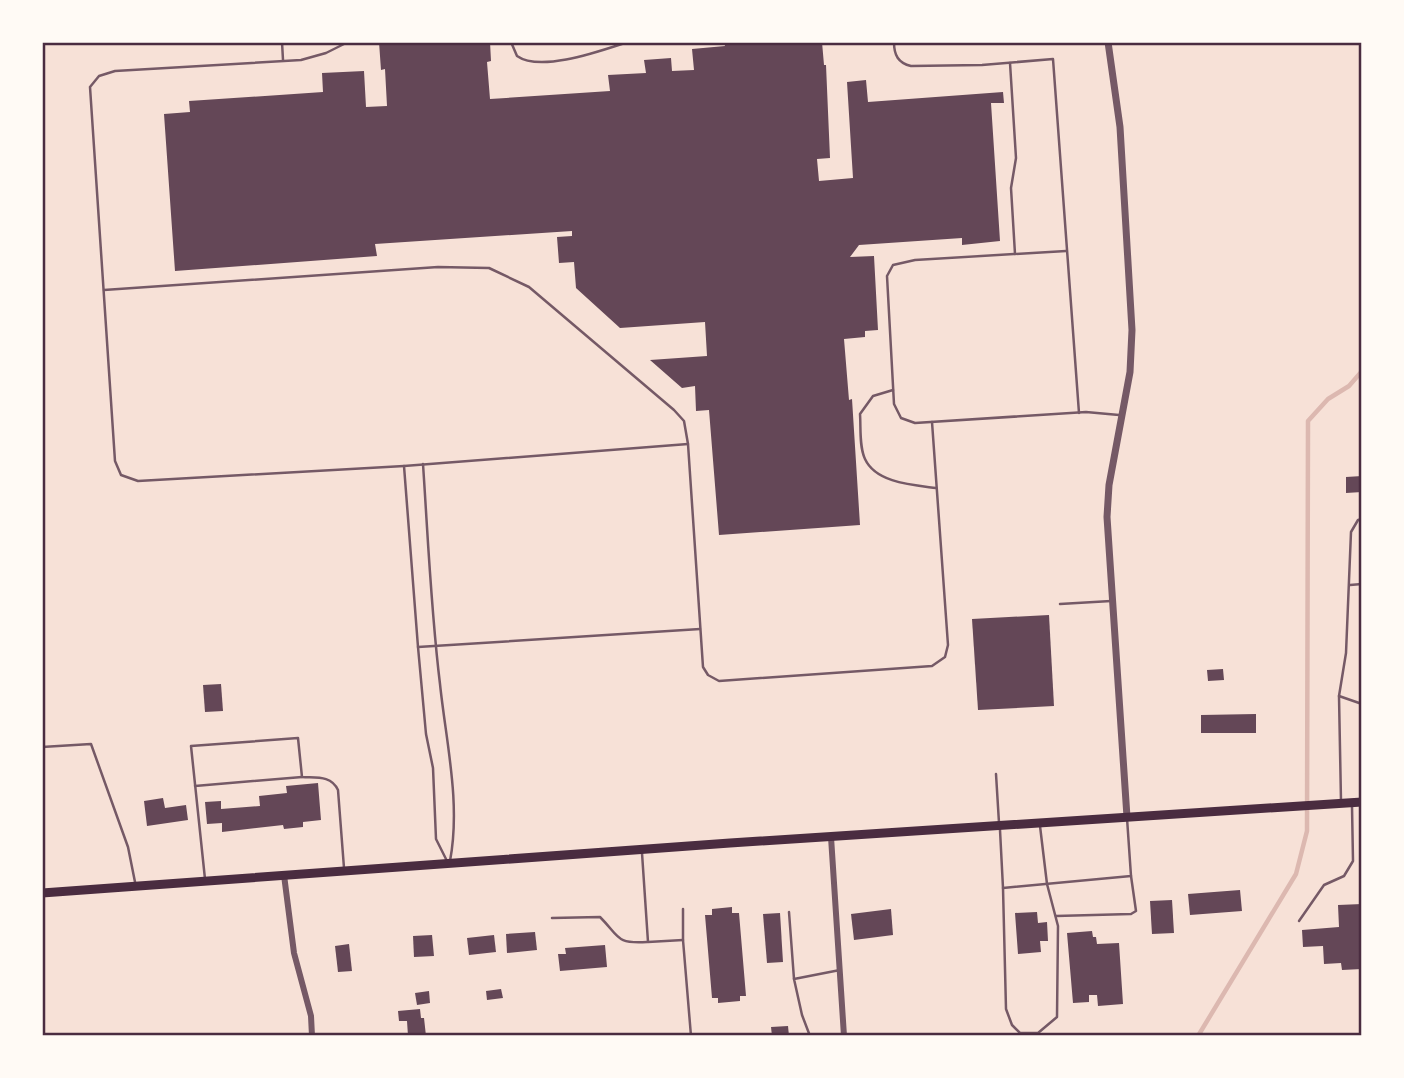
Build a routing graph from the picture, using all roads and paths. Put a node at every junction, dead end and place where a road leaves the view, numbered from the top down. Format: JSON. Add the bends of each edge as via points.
{"nodes":[{"id":1,"x":282,"y":42,"type":"edge"},
{"id":2,"x":348,"y":42,"type":"edge"},
{"id":3,"x":511,"y":42,"type":"edge"},
{"id":4,"x":628,"y":42,"type":"edge"},
{"id":5,"x":894,"y":42,"type":"edge"},
{"id":6,"x":1108,"y":42,"type":"edge"},
{"id":7,"x":283,"y":61,"type":"junction"},
{"id":8,"x":1010,"y":63,"type":"junction"},
{"id":9,"x":1066,"y":251,"type":"junction"},
{"id":10,"x":1015,"y":254,"type":"junction"},
{"id":11,"x":104,"y":290,"type":"junction"},
{"id":12,"x":893,"y":390,"type":"junction"},
{"id":13,"x":1079,"y":413,"type":"junction"},
{"id":14,"x":1122,"y":416,"type":"junction"},
{"id":15,"x":932,"y":422,"type":"junction"},
{"id":16,"x":688,"y":444,"type":"junction"},
{"id":17,"x":423,"y":464,"type":"junction"},
{"id":18,"x":404,"y":466,"type":"junction"},
{"id":19,"x":936,"y":488,"type":"junction"},
{"id":20,"x":1362,"y":519,"type":"edge"},
{"id":21,"x":1362,"y":584,"type":"edge"},
{"id":22,"x":1350,"y":585,"type":"junction"},
{"id":23,"x":1111,"y":601,"type":"junction"},
{"id":24,"x":1060,"y":604,"type":"dead end"},
{"id":25,"x":700,"y":629,"type":"junction"},
{"id":26,"x":418,"y":646,"type":"junction"},
{"id":27,"x":436,"y":646,"type":"junction"},
{"id":28,"x":1339,"y":696,"type":"junction"},
{"id":29,"x":1362,"y":704,"type":"edge"},
{"id":30,"x":42,"y":747,"type":"edge"},
{"id":31,"x":996,"y":774,"type":"dead end"},
{"id":32,"x":302,"y":777,"type":"junction"},
{"id":33,"x":195,"y":786,"type":"junction"},
{"id":34,"x":1341,"y":803,"type":"junction"},
{"id":35,"x":1357,"y":803,"type":"edge"},
{"id":36,"x":1126,"y":817,"type":"junction"},
{"id":37,"x":1040,"y":823,"type":"junction"},
{"id":38,"x":1000,"y":825,"type":"junction"},
{"id":39,"x":831,"y":837,"type":"junction"},
{"id":40,"x":642,"y":850,"type":"junction"},
{"id":41,"x":449,"y":864,"type":"junction"},
{"id":42,"x":344,"y":871,"type":"junction"},
{"id":43,"x":284,"y":875,"type":"junction"},
{"id":44,"x":1131,"y":876,"type":"junction"},
{"id":45,"x":205,"y":881,"type":"junction"},
{"id":46,"x":1047,"y":884,"type":"junction"},
{"id":47,"x":135,"y":886,"type":"junction"},
{"id":48,"x":1003,"y":888,"type":"junction"},
{"id":49,"x":42,"y":893,"type":"edge"},
{"id":50,"x":683,"y":909,"type":"dead end"},
{"id":51,"x":789,"y":912,"type":"dead end"},
{"id":52,"x":1056,"y":916,"type":"junction"},
{"id":53,"x":552,"y":918,"type":"dead end"},
{"id":54,"x":1299,"y":921,"type":"dead end"},
{"id":55,"x":683,"y":940,"type":"junction"},
{"id":56,"x":648,"y":942,"type":"junction"},
{"id":57,"x":840,"y":970,"type":"junction"},
{"id":58,"x":794,"y":979,"type":"junction"},
{"id":59,"x":312,"y":1036,"type":"edge"},
{"id":60,"x":691,"y":1036,"type":"edge"},
{"id":61,"x":810,"y":1036,"type":"edge"},
{"id":62,"x":844,"y":1036,"type":"edge"}],
"edges":[{"from":1,"to":7,"type":"lane"},
{"from":2,"to":7,"type":"lane","via":[[312,58]]},
{"from":3,"to":4,"type":"lane","via":[[517,56],[529,61],[575,58]]},
{"from":5,"to":8,"type":"lane","via":[[897,57],[911,66]]},
{"from":6,"to":14,"type":"street","via":[[1120,127],[1132,306],[1130,372]]},
{"from":7,"to":11,"type":"lane","via":[[116,71],[94,81],[90,104]]},
{"from":8,"to":9,"type":"lane","via":[[1053,60]]},
{"from":8,"to":10,"type":"lane","via":[[1016,158],[1011,188]]},
{"from":9,"to":10,"type":"lane"},
{"from":9,"to":13,"type":"lane"},
{"from":10,"to":12,"type":"lane","via":[[893,265],[887,276]]},
{"from":11,"to":16,"type":"lane","via":[[438,267],[489,268],[542,297],[674,410],[684,421]]},
{"from":11,"to":18,"type":"lane","via":[[115,461],[128,480]]},
{"from":12,"to":15,"type":"lane","via":[[901,418]]},
{"from":12,"to":19,"type":"lane","via":[[873,396],[860,414],[865,460],[879,474],[894,480]]},
{"from":13,"to":14,"type":"lane"},
{"from":13,"to":15,"type":"lane"},
{"from":14,"to":23,"type":"street","via":[[1107,517]]},
{"from":15,"to":19,"type":"lane"},
{"from":16,"to":17,"type":"lane"},
{"from":16,"to":25,"type":"lane"},
{"from":17,"to":18,"type":"lane"},
{"from":17,"to":27,"type":"lane"},
{"from":18,"to":26,"type":"lane"},
{"from":19,"to":25,"type":"lane","via":[[948,645],[937,664],[719,681],[703,667]]},
{"from":20,"to":22,"type":"lane","via":[[1351,532]]},
{"from":21,"to":22,"type":"lane"},
{"from":22,"to":28,"type":"lane"},
{"from":23,"to":24,"type":"lane"},
{"from":23,"to":36,"type":"street"},
{"from":25,"to":27,"type":"lane"},
{"from":26,"to":27,"type":"lane"},
{"from":26,"to":41,"type":"lane","via":[[433,768],[436,839]]},
{"from":27,"to":41,"type":"lane","via":[[451,771],[454,837]]},
{"from":28,"to":29,"type":"lane"},
{"from":28,"to":34,"type":"lane"},
{"from":30,"to":47,"type":"lane","via":[[91,744],[128,847]]},
{"from":31,"to":38,"type":"lane"},
{"from":32,"to":33,"type":"lane"},
{"from":32,"to":33,"type":"lane","via":[[298,738],[191,746]]},
{"from":32,"to":42,"type":"lane","via":[[327,778],[338,790]]},
{"from":33,"to":45,"type":"lane"},
{"from":34,"to":35,"type":"main road"},
{"from":34,"to":36,"type":"main road"},
{"from":35,"to":54,"type":"lane","via":[[1353,861],[1344,876],[1324,886]]},
{"from":36,"to":37,"type":"main road"},
{"from":36,"to":44,"type":"lane"},
{"from":37,"to":38,"type":"main road"},
{"from":37,"to":46,"type":"lane"},
{"from":38,"to":39,"type":"main road"},
{"from":38,"to":48,"type":"lane"},
{"from":39,"to":40,"type":"main road"},
{"from":39,"to":57,"type":"street"},
{"from":40,"to":41,"type":"main road"},
{"from":40,"to":56,"type":"lane"},
{"from":41,"to":42,"type":"main road"},
{"from":42,"to":43,"type":"main road"},
{"from":43,"to":45,"type":"main road"},
{"from":43,"to":59,"type":"street","via":[[294,953]]},
{"from":44,"to":46,"type":"lane"},
{"from":44,"to":52,"type":"lane","via":[[1136,911]]},
{"from":45,"to":47,"type":"main road"},
{"from":46,"to":48,"type":"lane"},
{"from":46,"to":52,"type":"lane"},
{"from":47,"to":49,"type":"main road"},
{"from":48,"to":52,"type":"lane","via":[[1006,1009],[1020,1033],[1038,1033],[1057,1017]]},
{"from":50,"to":55,"type":"lane"},
{"from":51,"to":58,"type":"lane"},
{"from":53,"to":56,"type":"lane","via":[[600,917],[618,939]]},
{"from":55,"to":56,"type":"lane"},
{"from":55,"to":60,"type":"lane"},
{"from":57,"to":58,"type":"lane"},
{"from":57,"to":62,"type":"street"},
{"from":58,"to":61,"type":"lane"}]}
